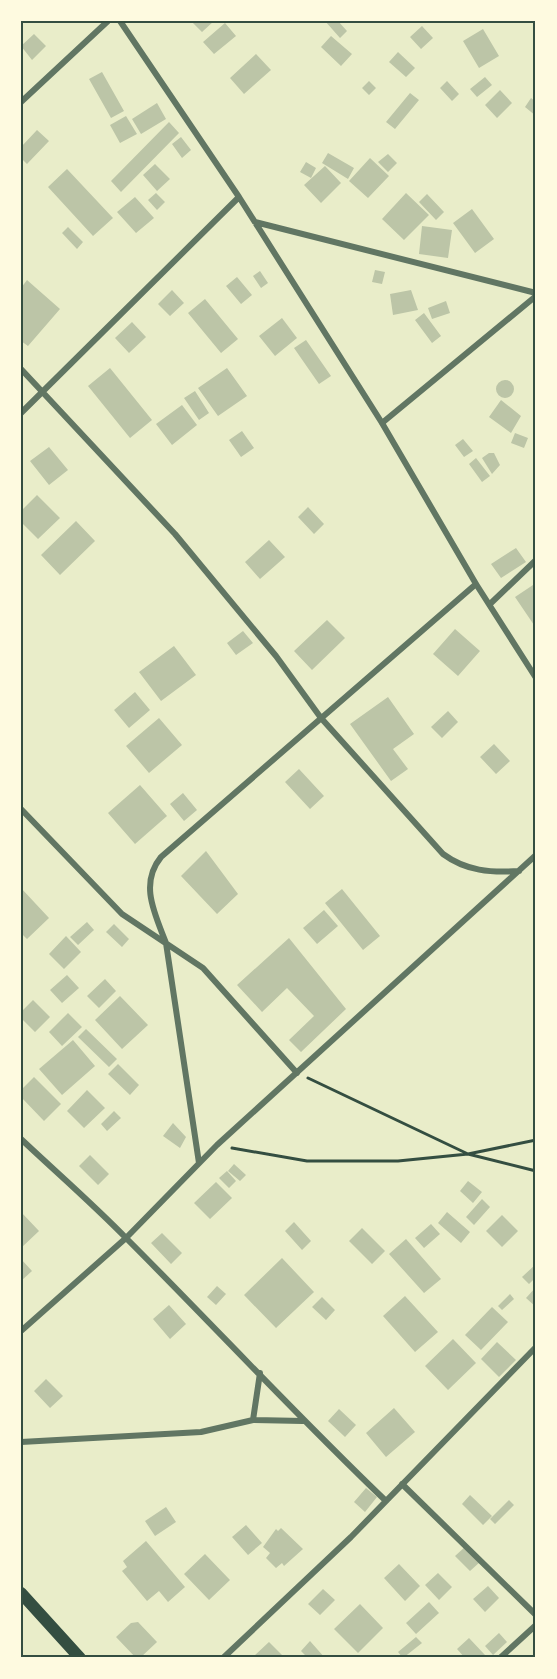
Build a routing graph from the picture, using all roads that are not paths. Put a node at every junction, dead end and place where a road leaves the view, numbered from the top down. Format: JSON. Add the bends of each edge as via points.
{"nodes":[{"id":1,"x":108,"y":21,"type":"edge"},
{"id":2,"x":120,"y":21,"type":"edge"},
{"id":3,"x":21,"y":102,"type":"edge"},
{"id":4,"x":239,"y":197,"type":"junction"},
{"id":5,"x":255,"y":222,"type":"junction"},
{"id":6,"x":536,"y":294,"type":"edge"},
{"id":7,"x":21,"y":369,"type":"edge"},
{"id":8,"x":42,"y":393,"type":"junction"},
{"id":9,"x":21,"y":413,"type":"edge"},
{"id":10,"x":382,"y":423,"type":"junction"},
{"id":11,"x":536,"y":560,"type":"edge"},
{"id":12,"x":476,"y":584,"type":"junction"},
{"id":13,"x":490,"y":604,"type":"junction"},
{"id":14,"x":536,"y":678,"type":"edge"},
{"id":15,"x":321,"y":718,"type":"junction"},
{"id":16,"x":21,"y":809,"type":"edge"},
{"id":17,"x":536,"y":855,"type":"edge"},
{"id":18,"x":519,"y":871,"type":"junction"},
{"id":19,"x":166,"y":944,"type":"junction"},
{"id":20,"x":297,"y":1072,"type":"junction"},
{"id":21,"x":21,"y":1139,"type":"edge"},
{"id":22,"x":199,"y":1163,"type":"junction"},
{"id":23,"x":126,"y":1238,"type":"junction"},
{"id":24,"x":21,"y":1331,"type":"edge"},
{"id":25,"x":536,"y":1347,"type":"edge"},
{"id":26,"x":260,"y":1374,"type":"junction"},
{"id":27,"x":253,"y":1420,"type":"junction"},
{"id":28,"x":303,"y":1421,"type":"junction"},
{"id":29,"x":21,"y":1442,"type":"edge"},
{"id":30,"x":402,"y":1484,"type":"junction"},
{"id":31,"x":386,"y":1501,"type":"junction"},
{"id":32,"x":21,"y":1593,"type":"edge"},
{"id":33,"x":536,"y":1615,"type":"edge"},
{"id":34,"x":536,"y":1625,"type":"edge"},
{"id":35,"x":81,"y":1658,"type":"edge"},
{"id":36,"x":223,"y":1658,"type":"edge"},
{"id":37,"x":500,"y":1658,"type":"edge"}],
"edges":[{"from":1,"to":3,"type":"street"},
{"from":2,"to":4,"type":"street"},
{"from":4,"to":5,"type":"street"},
{"from":4,"to":8,"type":"street"},
{"from":5,"to":6,"type":"street"},
{"from":5,"to":10,"type":"street"},
{"from":6,"to":10,"type":"street"},
{"from":7,"to":8,"type":"street"},
{"from":8,"to":9,"type":"street"},
{"from":8,"to":15,"type":"street","via":[[228,595]]},
{"from":10,"to":12,"type":"street"},
{"from":11,"to":13,"type":"street"},
{"from":12,"to":13,"type":"street"},
{"from":12,"to":15,"type":"street"},
{"from":13,"to":14,"type":"street"},
{"from":15,"to":18,"type":"street","via":[[443,854],[458,865],[478,870]]},
{"from":15,"to":19,"type":"street","via":[[150,870],[154,912]]},
{"from":16,"to":19,"type":"street","via":[[122,914]]},
{"from":17,"to":18,"type":"street"},
{"from":18,"to":20,"type":"street"},
{"from":19,"to":20,"type":"street","via":[[203,968]]},
{"from":19,"to":22,"type":"street"},
{"from":20,"to":22,"type":"street"},
{"from":21,"to":23,"type":"street"},
{"from":22,"to":23,"type":"street"},
{"from":23,"to":24,"type":"street"},
{"from":23,"to":26,"type":"street"},
{"from":25,"to":30,"type":"street"},
{"from":26,"to":27,"type":"street"},
{"from":26,"to":28,"type":"street"},
{"from":27,"to":28,"type":"street"},
{"from":27,"to":29,"type":"street","via":[[201,1432]]},
{"from":28,"to":31,"type":"street"},
{"from":30,"to":31,"type":"street"},
{"from":30,"to":33,"type":"street"},
{"from":31,"to":36,"type":"street"},
{"from":32,"to":35,"type":"main road"},
{"from":34,"to":37,"type":"street"}]}
